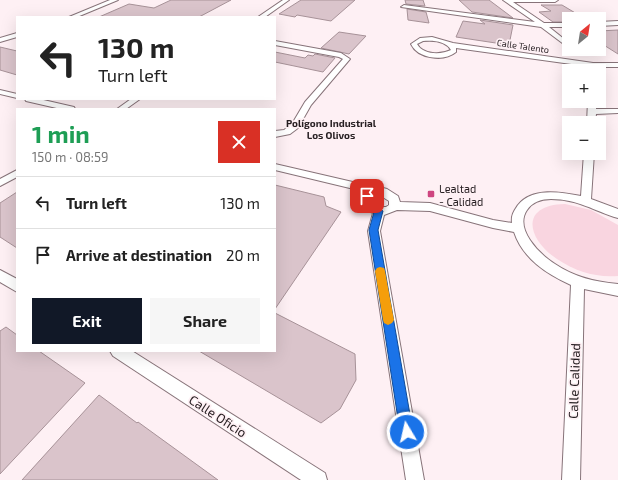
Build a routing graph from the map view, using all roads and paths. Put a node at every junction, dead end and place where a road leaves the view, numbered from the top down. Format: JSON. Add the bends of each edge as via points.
{"nodes":[{"id":1,"x":115,"y":0,"type":"edge"},
{"id":2,"x":286,"y":0,"type":"edge"},
{"id":3,"x":507,"y":0,"type":"edge"},
{"id":4,"x":555,"y":0,"type":"edge"},
{"id":5,"x":404,"y":7,"type":"dead end"},
{"id":6,"x":75,"y":16,"type":"edge"},
{"id":7,"x":262,"y":16,"type":"edge"},
{"id":8,"x":618,"y":23,"type":"edge"},
{"id":9,"x":562,"y":24,"type":"edge"},
{"id":10,"x":606,"y":24,"type":"edge"},
{"id":11,"x":542,"y":25,"type":"junction"},
{"id":12,"x":16,"y":35,"type":"edge"},
{"id":13,"x":0,"y":40,"type":"edge"},
{"id":14,"x":562,"y":41,"type":"edge"},
{"id":15,"x":276,"y":43,"type":"edge"},
{"id":16,"x":452,"y":45,"type":"junction"},
{"id":17,"x":582,"y":57,"type":"dead end"},
{"id":18,"x":568,"y":64,"type":"edge"},
{"id":19,"x":589,"y":64,"type":"edge"},
{"id":20,"x":618,"y":65,"type":"edge"},
{"id":21,"x":606,"y":66,"type":"edge"},
{"id":22,"x":0,"y":92,"type":"edge"},
{"id":23,"x":16,"y":96,"type":"edge"},
{"id":24,"x":33,"y":100,"type":"edge"},
{"id":25,"x":134,"y":100,"type":"edge"},
{"id":26,"x":66,"y":108,"type":"edge"},
{"id":27,"x":122,"y":108,"type":"edge"},
{"id":28,"x":592,"y":108,"type":"edge"},
{"id":29,"x":618,"y":111,"type":"edge"},
{"id":30,"x":592,"y":112,"type":"junction"},
{"id":31,"x":592,"y":116,"type":"edge"},
{"id":32,"x":276,"y":134,"type":"edge"},
{"id":33,"x":589,"y":160,"type":"edge"},
{"id":34,"x":276,"y":167,"type":"edge"},
{"id":35,"x":16,"y":174,"type":"edge"},
{"id":36,"x":0,"y":183,"type":"edge"},
{"id":37,"x":370,"y":194,"type":"junction"},
{"id":38,"x":586,"y":200,"type":"junction"},
{"id":39,"x":394,"y":206,"type":"junction"},
{"id":40,"x":378,"y":211,"type":"junction"},
{"id":41,"x":618,"y":214,"type":"edge"},
{"id":42,"x":518,"y":228,"type":"junction"},
{"id":43,"x":0,"y":275,"type":"edge"},
{"id":44,"x":578,"y":282,"type":"junction"},
{"id":45,"x":16,"y":285,"type":"edge"},
{"id":46,"x":618,"y":290,"type":"edge"},
{"id":47,"x":120,"y":352,"type":"edge"},
{"id":48,"x":318,"y":480,"type":"edge"},
{"id":49,"x":415,"y":480,"type":"edge"},
{"id":50,"x":571,"y":480,"type":"edge"}],
"edges":[{"from":1,"to":6,"type":"street"},
{"from":2,"to":7,"type":"street"},
{"from":3,"to":4,"type":"street"},
{"from":3,"to":11,"type":"street"},
{"from":5,"to":11,"type":"street"},
{"from":8,"to":10,"type":"street"},
{"from":9,"to":11,"type":"street"},
{"from":11,"to":14,"type":"street"},
{"from":12,"to":13,"type":"street"},
{"from":15,"to":32,"type":"street","via":[[341,55],[347,59],[308,104],[295,126],[287,132]]},
{"from":16,"to":16,"type":"street","name":"Calle Talento","via":[[430,39],[414,44],[420,51],[438,55],[453,52]]},
{"from":16,"to":18,"type":"street","name":"Calle Talento"},
{"from":17,"to":19,"type":"street"},
{"from":20,"to":21,"type":"street","name":"Calle Talento"},
{"from":22,"to":23,"type":"street"},
{"from":24,"to":26,"type":"street"},
{"from":25,"to":27,"type":"street"},
{"from":28,"to":30,"type":"street"},
{"from":29,"to":30,"type":"street"},
{"from":30,"to":31,"type":"street"},
{"from":33,"to":38,"type":"street"},
{"from":34,"to":37,"type":"street","via":[[357,186]]},
{"from":35,"to":36,"type":"street"},
{"from":37,"to":39,"type":"street","via":[[378,191],[388,193],[394,199]]},
{"from":37,"to":40,"type":"street","via":[[366,203]]},
{"from":38,"to":41,"type":"street"},
{"from":38,"to":42,"type":"street","via":[[567,196],[534,199],[524,206],[518,215]]},
{"from":39,"to":40,"type":"street","via":[[388,210]]},
{"from":39,"to":42,"type":"street","via":[[430,207]]},
{"from":40,"to":49,"type":"street","via":[[374,230]]},
{"from":42,"to":44,"type":"street","via":[[524,242],[537,257],[555,271]]},
{"from":43,"to":45,"type":"street"},
{"from":44,"to":46,"type":"street"},
{"from":44,"to":50,"type":"street","name":"Calle Calidad"},
{"from":47,"to":48,"type":"street","name":"Calle Oficio"}]}
